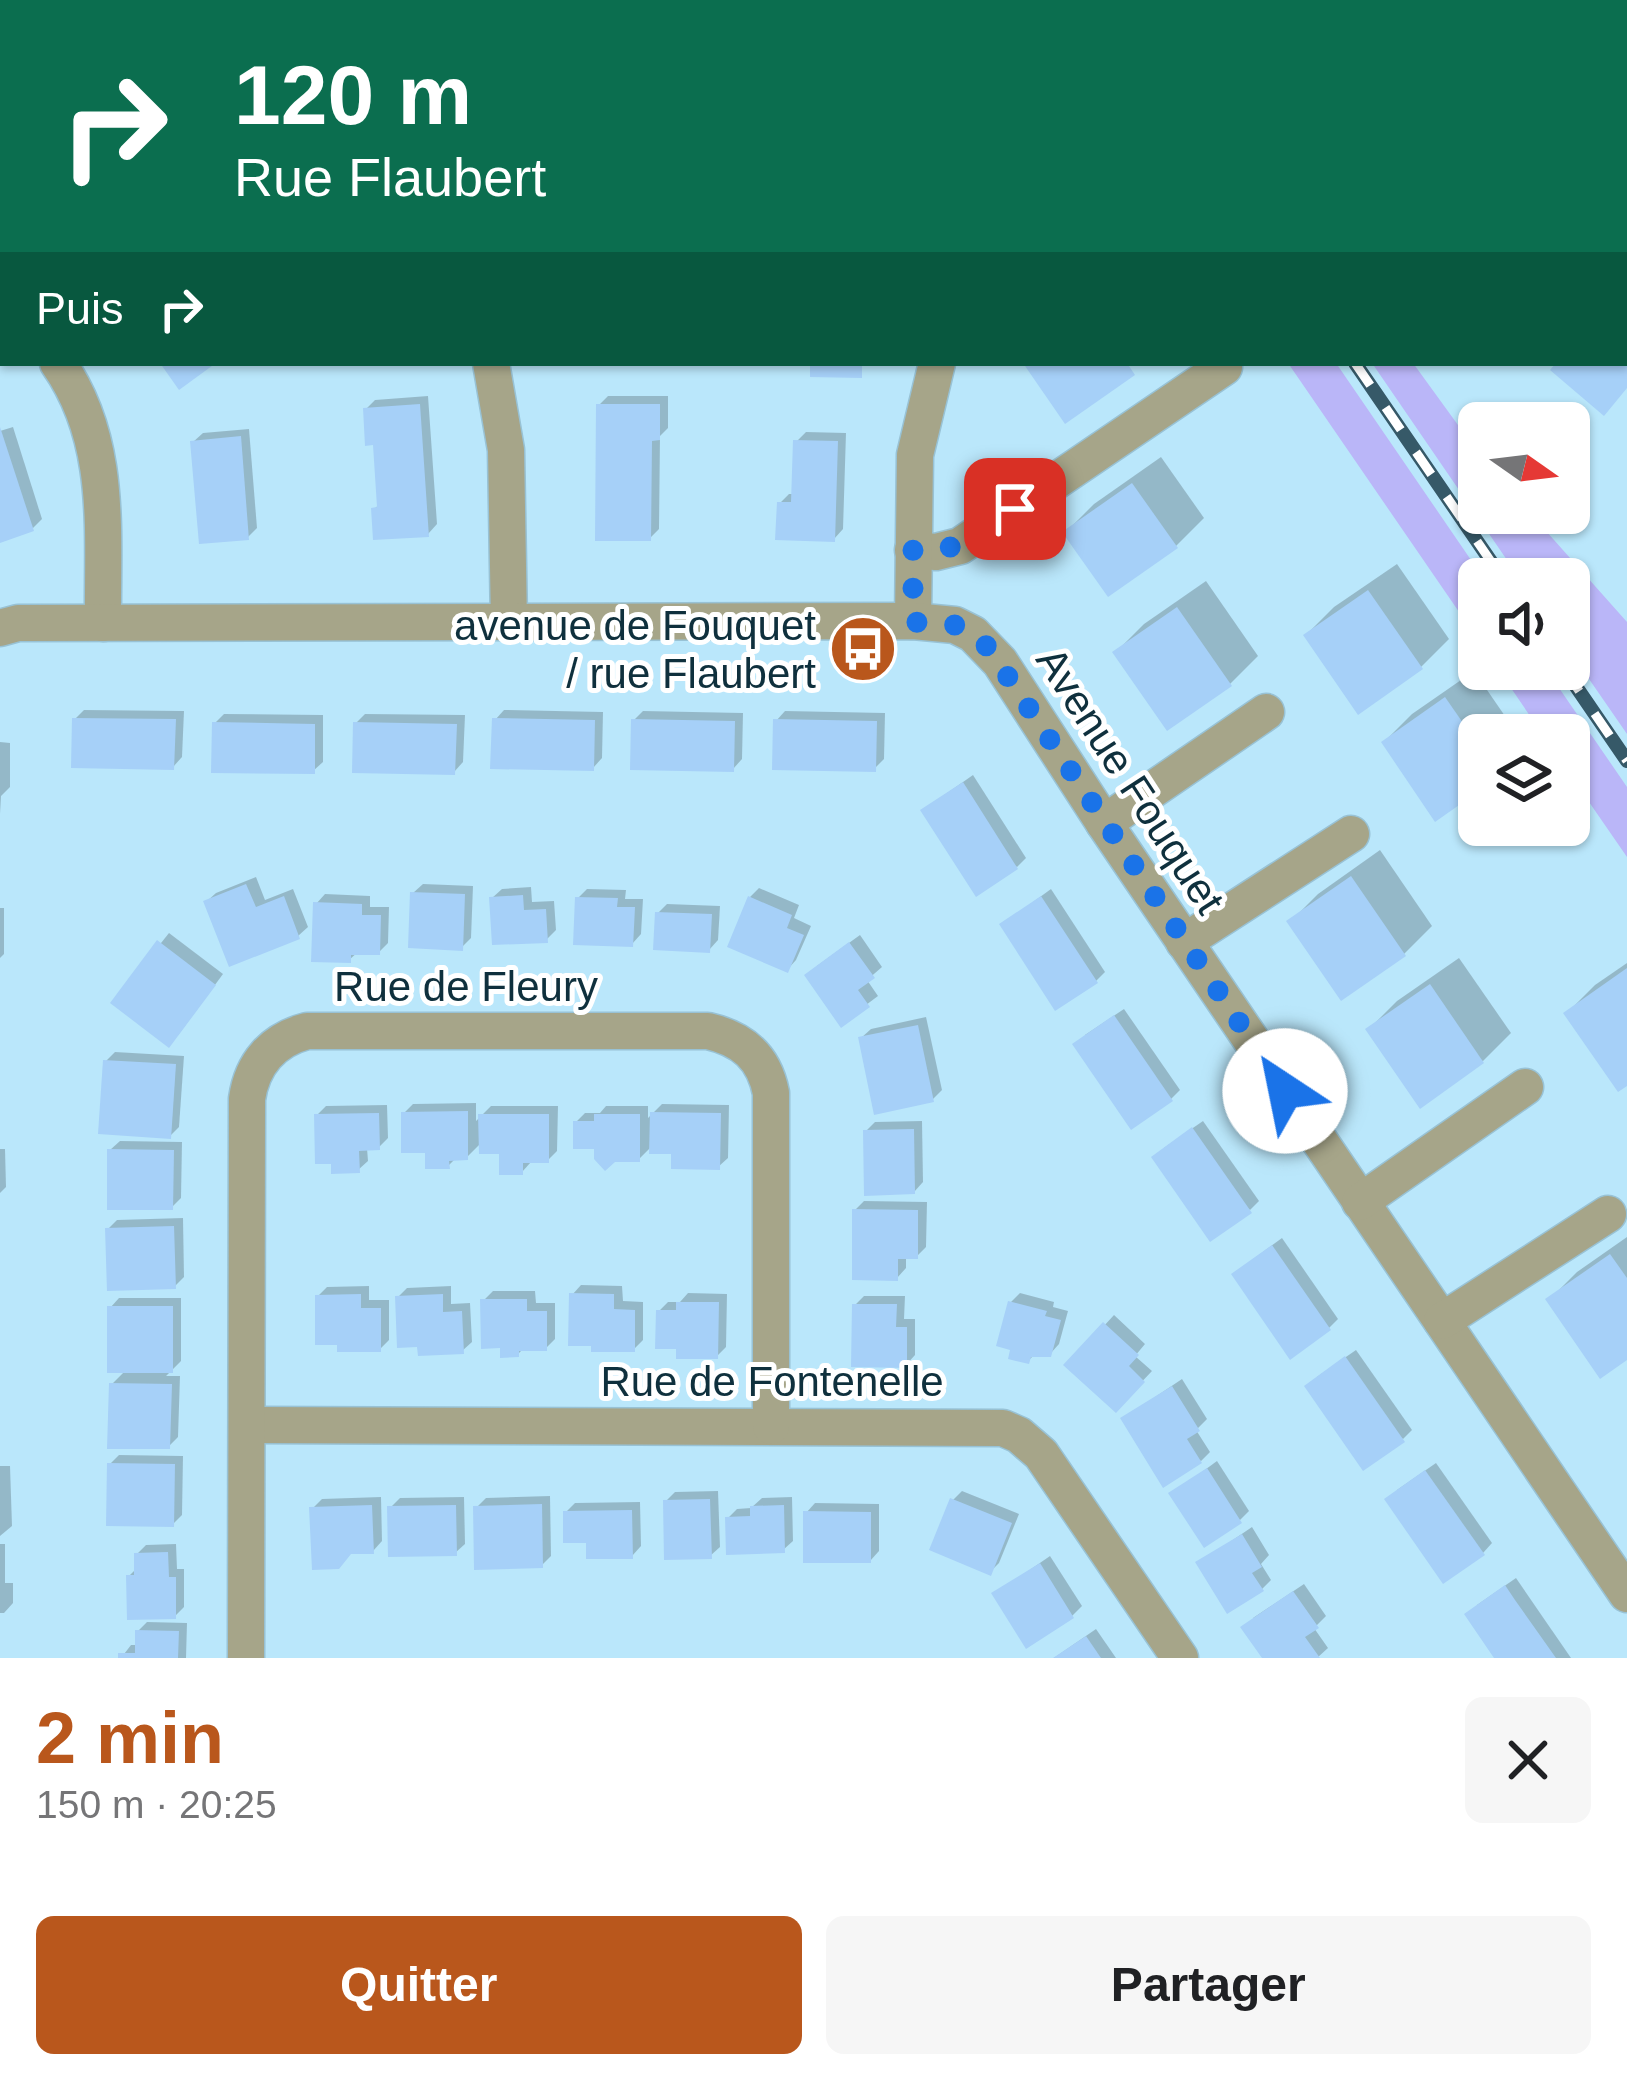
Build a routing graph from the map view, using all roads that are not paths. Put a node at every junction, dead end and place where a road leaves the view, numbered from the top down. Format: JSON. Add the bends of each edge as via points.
{"nodes":[{"id":1,"x":60,"y":366,"type":"edge"},
{"id":2,"x":492,"y":366,"type":"edge"},
{"id":3,"x":937,"y":366,"type":"edge"},
{"id":4,"x":1224,"y":368,"type":"dead end"},
{"id":5,"x":913,"y":550,"type":"junction"},
{"id":6,"x":913,"y":622,"type":"junction"},
{"id":7,"x":6,"y":623,"type":"edge"},
{"id":8,"x":103,"y":623,"type":"junction"},
{"id":9,"x":509,"y":624,"type":"junction"},
{"id":10,"x":1267,"y":712,"type":"dead end"},
{"id":11,"x":1104,"y":824,"type":"junction"},
{"id":12,"x":1351,"y":834,"type":"dead end"},
{"id":13,"x":1184,"y":942,"type":"junction"},
{"id":14,"x":1525,"y":1087,"type":"dead end"},
{"id":15,"x":1360,"y":1202,"type":"junction"},
{"id":16,"x":1608,"y":1214,"type":"dead end"},
{"id":17,"x":1442,"y":1321,"type":"junction"},
{"id":18,"x":248,"y":1425,"type":"junction"},
{"id":19,"x":771,"y":1426,"type":"junction"},
{"id":20,"x":1624,"y":1581,"type":"edge"},
{"id":21,"x":246,"y":1658,"type":"edge"},
{"id":22,"x":1180,"y":1658,"type":"edge"}],
"edges":[{"from":1,"to":8,"type":"street","via":[[98,452]]},
{"from":2,"to":9,"type":"street","via":[[506,450]]},
{"from":3,"to":5,"type":"street","via":[[915,455]]},
{"from":4,"to":5,"type":"street","via":[[960,546]]},
{"from":5,"to":6,"type":"street"},
{"from":6,"to":9,"type":"street","name":"Avenue Fouquet"},
{"from":6,"to":11,"type":"street","name":"Avenue Fouquet","via":[[955,625],[988,647]]},
{"from":7,"to":8,"type":"street","name":"Avenue Fouquet"},
{"from":8,"to":9,"type":"street","name":"Avenue Fouquet"},
{"from":10,"to":11,"type":"street"},
{"from":11,"to":13,"type":"street","name":"Avenue Fouquet"},
{"from":12,"to":13,"type":"street"},
{"from":13,"to":15,"type":"street","name":"Avenue Fouquet"},
{"from":14,"to":15,"type":"street"},
{"from":15,"to":17,"type":"street","name":"Avenue Fouquet"},
{"from":16,"to":17,"type":"street"},
{"from":17,"to":20,"type":"street","name":"Avenue Fouquet"},
{"from":18,"to":19,"type":"street","name":"Rue de Fontenelle"},
{"from":18,"to":19,"type":"street","name":"Rue de Fleury","via":[[247,1099],[254,1070],[275,1045],[307,1031],[708,1031],[752,1052],[771,1093]]},
{"from":18,"to":21,"type":"street","name":"Rue de Fleury"},
{"from":19,"to":22,"type":"street","name":"Rue de Fontenelle","via":[[987,1426],[1019,1435],[1041,1454]]}]}
